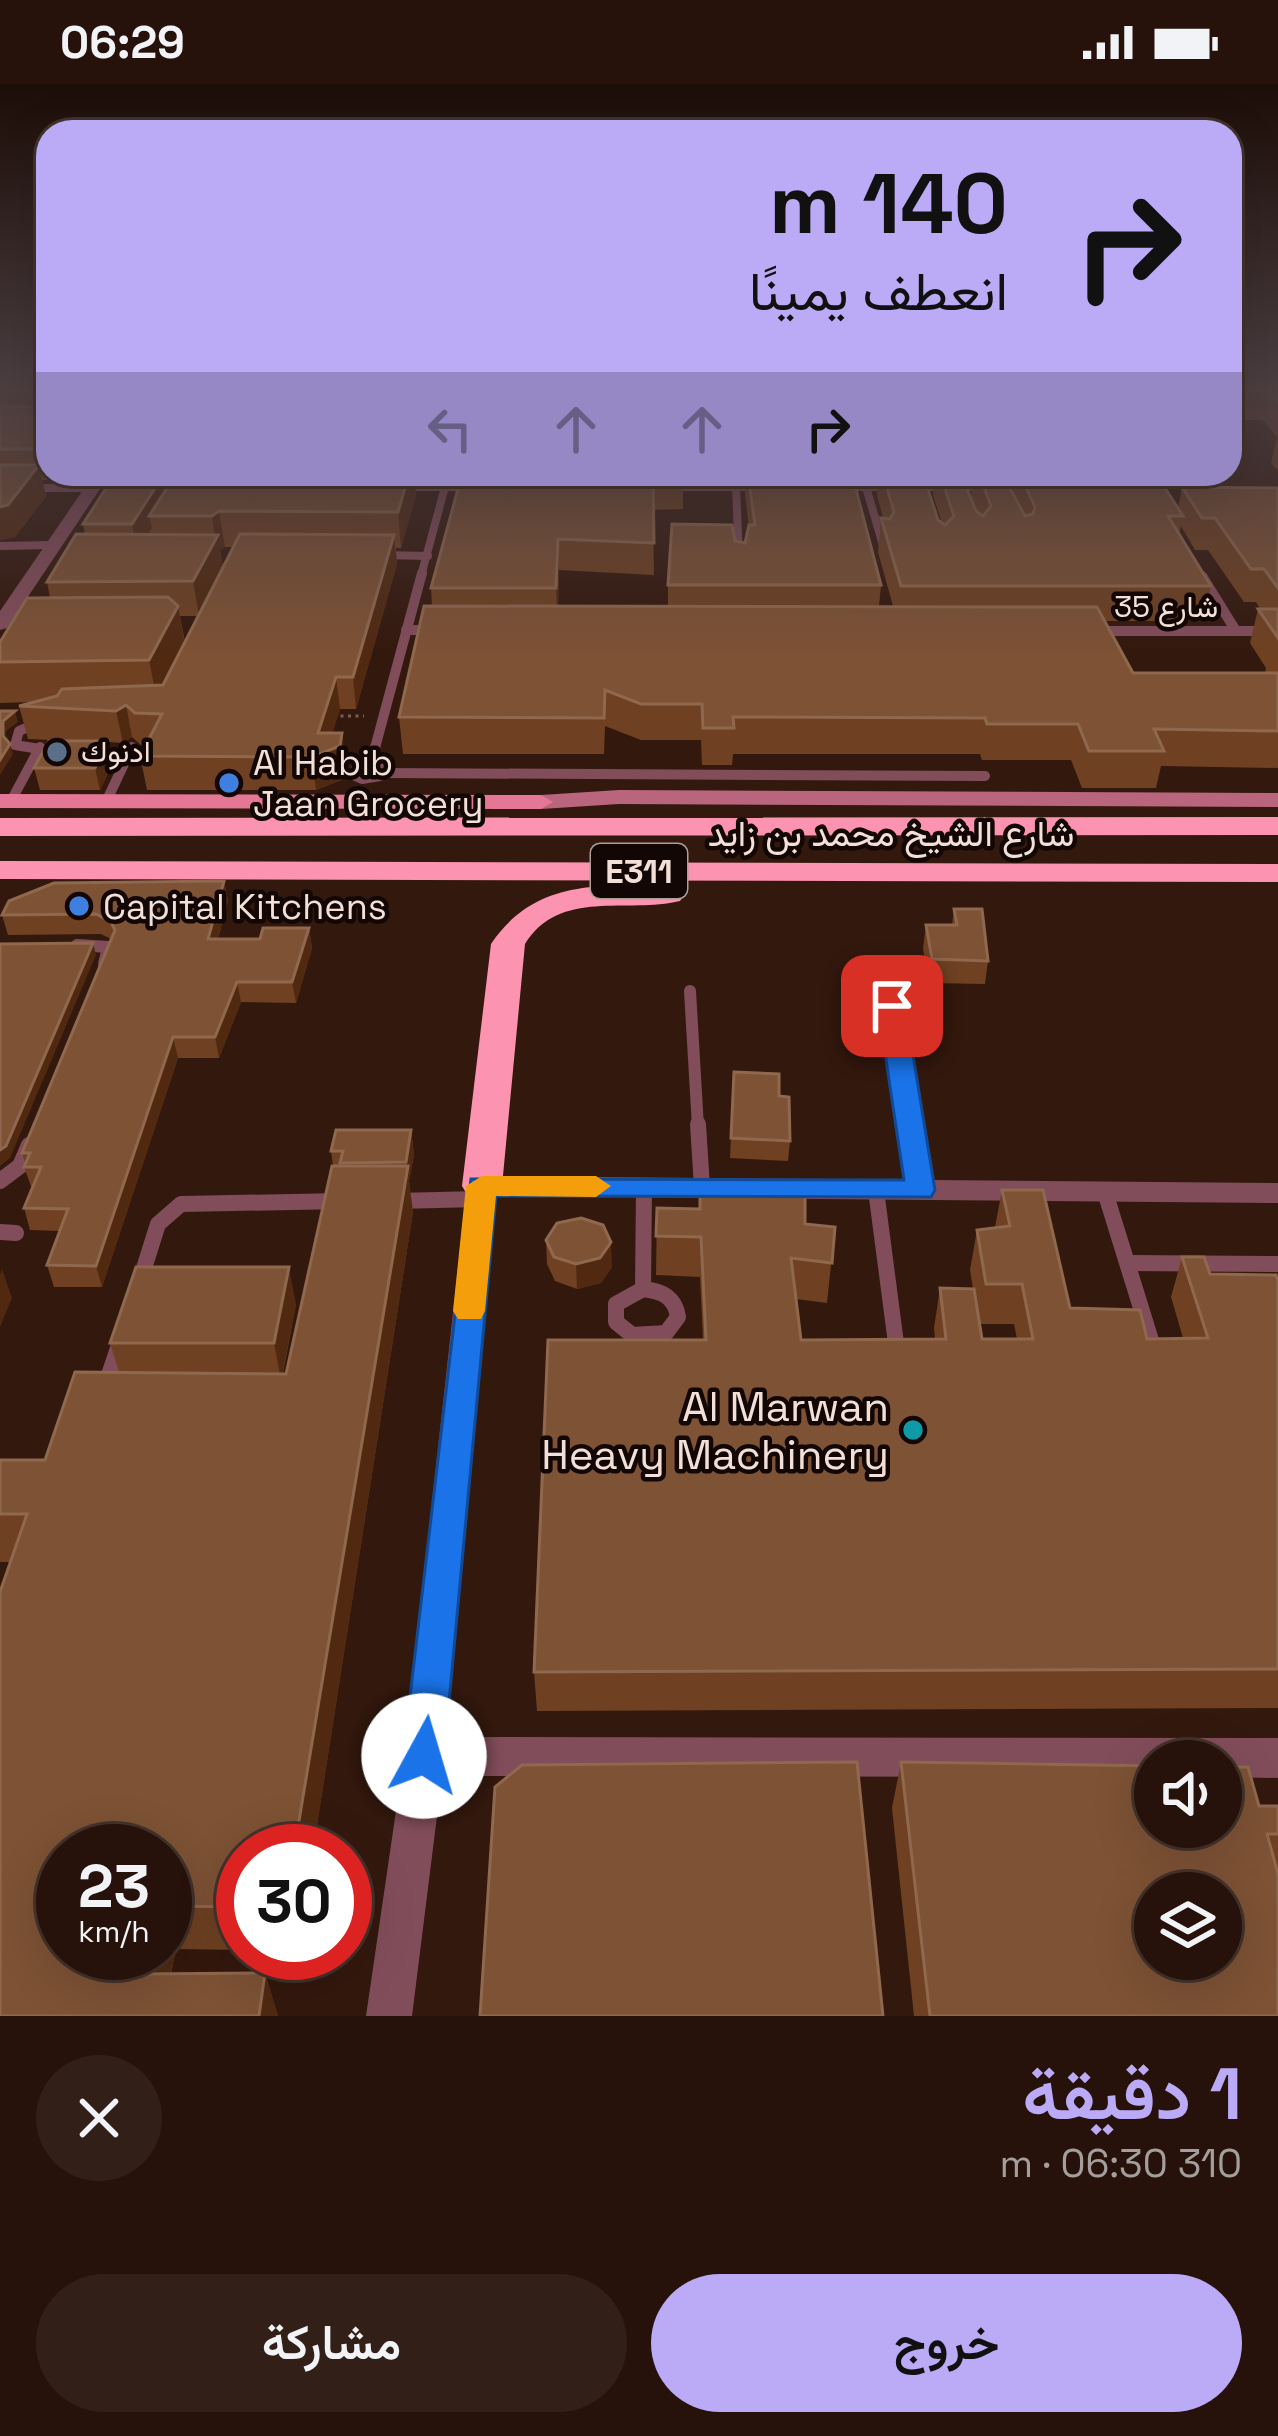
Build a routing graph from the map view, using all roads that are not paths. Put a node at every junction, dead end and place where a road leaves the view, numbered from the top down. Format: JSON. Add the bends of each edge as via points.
{"nodes":[{"id":1,"x":50,"y":486,"type":"edge"},
{"id":2,"x":100,"y":486,"type":"edge"},
{"id":3,"x":400,"y":486,"type":"edge"},
{"id":4,"x":446,"y":487,"type":"junction"},
{"id":5,"x":490,"y":487,"type":"edge"},
{"id":6,"x":647,"y":487,"type":"edge"},
{"id":7,"x":736,"y":487,"type":"junction"},
{"id":8,"x":779,"y":487,"type":"edge"},
{"id":9,"x":822,"y":487,"type":"edge"},
{"id":10,"x":853,"y":487,"type":"junction"},
{"id":11,"x":866,"y":487,"type":"junction"},
{"id":12,"x":0,"y":488,"type":"edge"},
{"id":13,"x":922,"y":488,"type":"junction"},
{"id":14,"x":959,"y":488,"type":"junction"},
{"id":15,"x":998,"y":488,"type":"edge"},
{"id":16,"x":965,"y":506,"type":"edge"},
{"id":17,"x":858,"y":508,"type":"edge"},
{"id":18,"x":928,"y":509,"type":"edge"},
{"id":19,"x":883,"y":545,"type":"edge"},
{"id":20,"x":0,"y":546,"type":"edge"},
{"id":21,"x":54,"y":555,"type":"junction"},
{"id":22,"x":357,"y":555,"type":"edge"},
{"id":23,"x":428,"y":556,"type":"junction"},
{"id":24,"x":1192,"y":560,"type":"edge"},
{"id":25,"x":740,"y":570,"type":"edge"},
{"id":26,"x":0,"y":625,"type":"edge"},
{"id":27,"x":22,"y":627,"type":"edge"},
{"id":28,"x":406,"y":630,"type":"junction"},
{"id":29,"x":452,"y":630,"type":"edge"},
{"id":30,"x":1074,"y":631,"type":"edge"},
{"id":31,"x":1236,"y":632,"type":"junction"},
{"id":32,"x":1278,"y":632,"type":"edge"},
{"id":33,"x":22,"y":712,"type":"edge"},
{"id":34,"x":49,"y":716,"type":"junction"},
{"id":35,"x":43,"y":742,"type":"junction"},
{"id":36,"x":372,"y":759,"type":"junction"},
{"id":37,"x":28,"y":772,"type":"junction"},
{"id":38,"x":49,"y":772,"type":"edge"},
{"id":39,"x":383,"y":773,"type":"junction"},
{"id":40,"x":985,"y":776,"type":"dead end"},
{"id":41,"x":1278,"y":800,"type":"edge"},
{"id":42,"x":106,"y":802,"type":"junction"},
{"id":43,"x":542,"y":802,"type":"junction"},
{"id":44,"x":4,"y":810,"type":"edge"},
{"id":45,"x":847,"y":826,"type":"junction"},
{"id":46,"x":1278,"y":826,"type":"edge"},
{"id":47,"x":0,"y":870,"type":"edge"},
{"id":48,"x":863,"y":872,"type":"junction"},
{"id":49,"x":1278,"y":873,"type":"edge"},
{"id":50,"x":60,"y":945,"type":"edge"},
{"id":51,"x":100,"y":974,"type":"edge"},
{"id":52,"x":690,"y":991,"type":"dead end"},
{"id":53,"x":892,"y":1006,"type":"dead end"},
{"id":54,"x":38,"y":1124,"type":"edge"},
{"id":55,"x":0,"y":1181,"type":"edge"},
{"id":56,"x":644,"y":1186,"type":"junction"},
{"id":57,"x":702,"y":1187,"type":"junction"},
{"id":58,"x":876,"y":1190,"type":"junction"},
{"id":59,"x":920,"y":1190,"type":"junction"},
{"id":60,"x":481,"y":1192,"type":"junction"},
{"id":61,"x":1106,"y":1192,"type":"junction"},
{"id":62,"x":1278,"y":1193,"type":"edge"},
{"id":63,"x":329,"y":1201,"type":"junction"},
{"id":64,"x":325,"y":1222,"type":"edge"},
{"id":65,"x":1128,"y":1263,"type":"junction"},
{"id":66,"x":1278,"y":1264,"type":"edge"},
{"id":67,"x":643,"y":1289,"type":"dead end"},
{"id":68,"x":131,"y":1308,"type":"edge"},
{"id":69,"x":124,"y":1328,"type":"edge"},
{"id":70,"x":897,"y":1351,"type":"edge"},
{"id":71,"x":1158,"y":1366,"type":"edge"},
{"id":72,"x":117,"y":1405,"type":"edge"},
{"id":73,"x":424,"y":1756,"type":"junction"},
{"id":74,"x":1278,"y":1758,"type":"edge"},
{"id":75,"x":389,"y":2016,"type":"edge"}],
"edges":[{"from":1,"to":12,"type":"lane"},
{"from":2,"to":21,"type":"street"},
{"from":3,"to":4,"type":"lane"},
{"from":4,"to":5,"type":"lane"},
{"from":4,"to":23,"type":"lane"},
{"from":6,"to":7,"type":"lane"},
{"from":7,"to":8,"type":"lane"},
{"from":7,"to":25,"type":"lane"},
{"from":9,"to":10,"type":"lane"},
{"from":10,"to":11,"type":"lane"},
{"from":10,"to":17,"type":"lane"},
{"from":11,"to":13,"type":"lane"},
{"from":11,"to":19,"type":"lane"},
{"from":13,"to":14,"type":"lane"},
{"from":13,"to":18,"type":"lane"},
{"from":14,"to":15,"type":"lane"},
{"from":14,"to":16,"type":"lane"},
{"from":20,"to":21,"type":"lane"},
{"from":21,"to":26,"type":"street"},
{"from":22,"to":23,"type":"lane"},
{"from":23,"to":28,"type":"lane"},
{"from":24,"to":31,"type":"lane"},
{"from":26,"to":27,"type":"lane"},
{"from":28,"to":29,"type":"lane"},
{"from":28,"to":36,"type":"lane"},
{"from":30,"to":31,"type":"lane","name":"شارع 35"},
{"from":31,"to":32,"type":"lane","name":"شارع 35"},
{"from":33,"to":34,"type":"lane"},
{"from":34,"to":35,"type":"lane"},
{"from":34,"to":35,"type":"lane","via":[[15,735],[15,745]]},
{"from":35,"to":37,"type":"lane"},
{"from":35,"to":42,"type":"lane","via":[[131,749]]},
{"from":36,"to":39,"type":"lane"},
{"from":36,"to":39,"type":"lane","via":[[347,775],[368,780]]},
{"from":37,"to":38,"type":"lane"},
{"from":37,"to":44,"type":"lane"},
{"from":39,"to":40,"type":"lane"},
{"from":41,"to":43,"type":"street"},
{"from":42,"to":43,"type":"main road"},
{"from":42,"to":44,"type":"main road"},
{"from":43,"to":45,"type":"highway","via":[[731,810]]},
{"from":44,"to":45,"type":"highway","name":"شارع الشيخ محمد بن زايد","number":"E311"},
{"from":45,"to":46,"type":"highway","name":"شارع الشيخ محمد بن زايد","number":"E311"},
{"from":47,"to":48,"type":"highway","name":"شارع الشيخ محمد بن زايد","number":"E311"},
{"from":48,"to":49,"type":"highway","name":"شارع الشيخ محمد بن زايد","number":"E311"},
{"from":48,"to":60,"type":"highway","via":[[798,886],[570,900],[523,921],[508,944]]},
{"from":50,"to":51,"type":"lane","via":[[108,946]]},
{"from":52,"to":57,"type":"lane"},
{"from":53,"to":59,"type":"lane"},
{"from":54,"to":55,"type":"lane","via":[[20,1166]]},
{"from":56,"to":57,"type":"street"},
{"from":56,"to":60,"type":"street"},
{"from":56,"to":67,"type":"lane"},
{"from":57,"to":58,"type":"street"},
{"from":58,"to":59,"type":"street"},
{"from":58,"to":70,"type":"lane"},
{"from":59,"to":61,"type":"street"},
{"from":60,"to":63,"type":"lane"},
{"from":60,"to":73,"type":"street"},
{"from":61,"to":62,"type":"street"},
{"from":61,"to":65,"type":"lane"},
{"from":63,"to":64,"type":"lane"},
{"from":63,"to":68,"type":"lane","via":[[193,1201],[171,1209],[158,1225]]},
{"from":65,"to":66,"type":"lane"},
{"from":65,"to":71,"type":"lane"},
{"from":69,"to":72,"type":"lane","via":[[104,1391]]},
{"from":73,"to":74,"type":"street"},
{"from":73,"to":75,"type":"street"}]}
